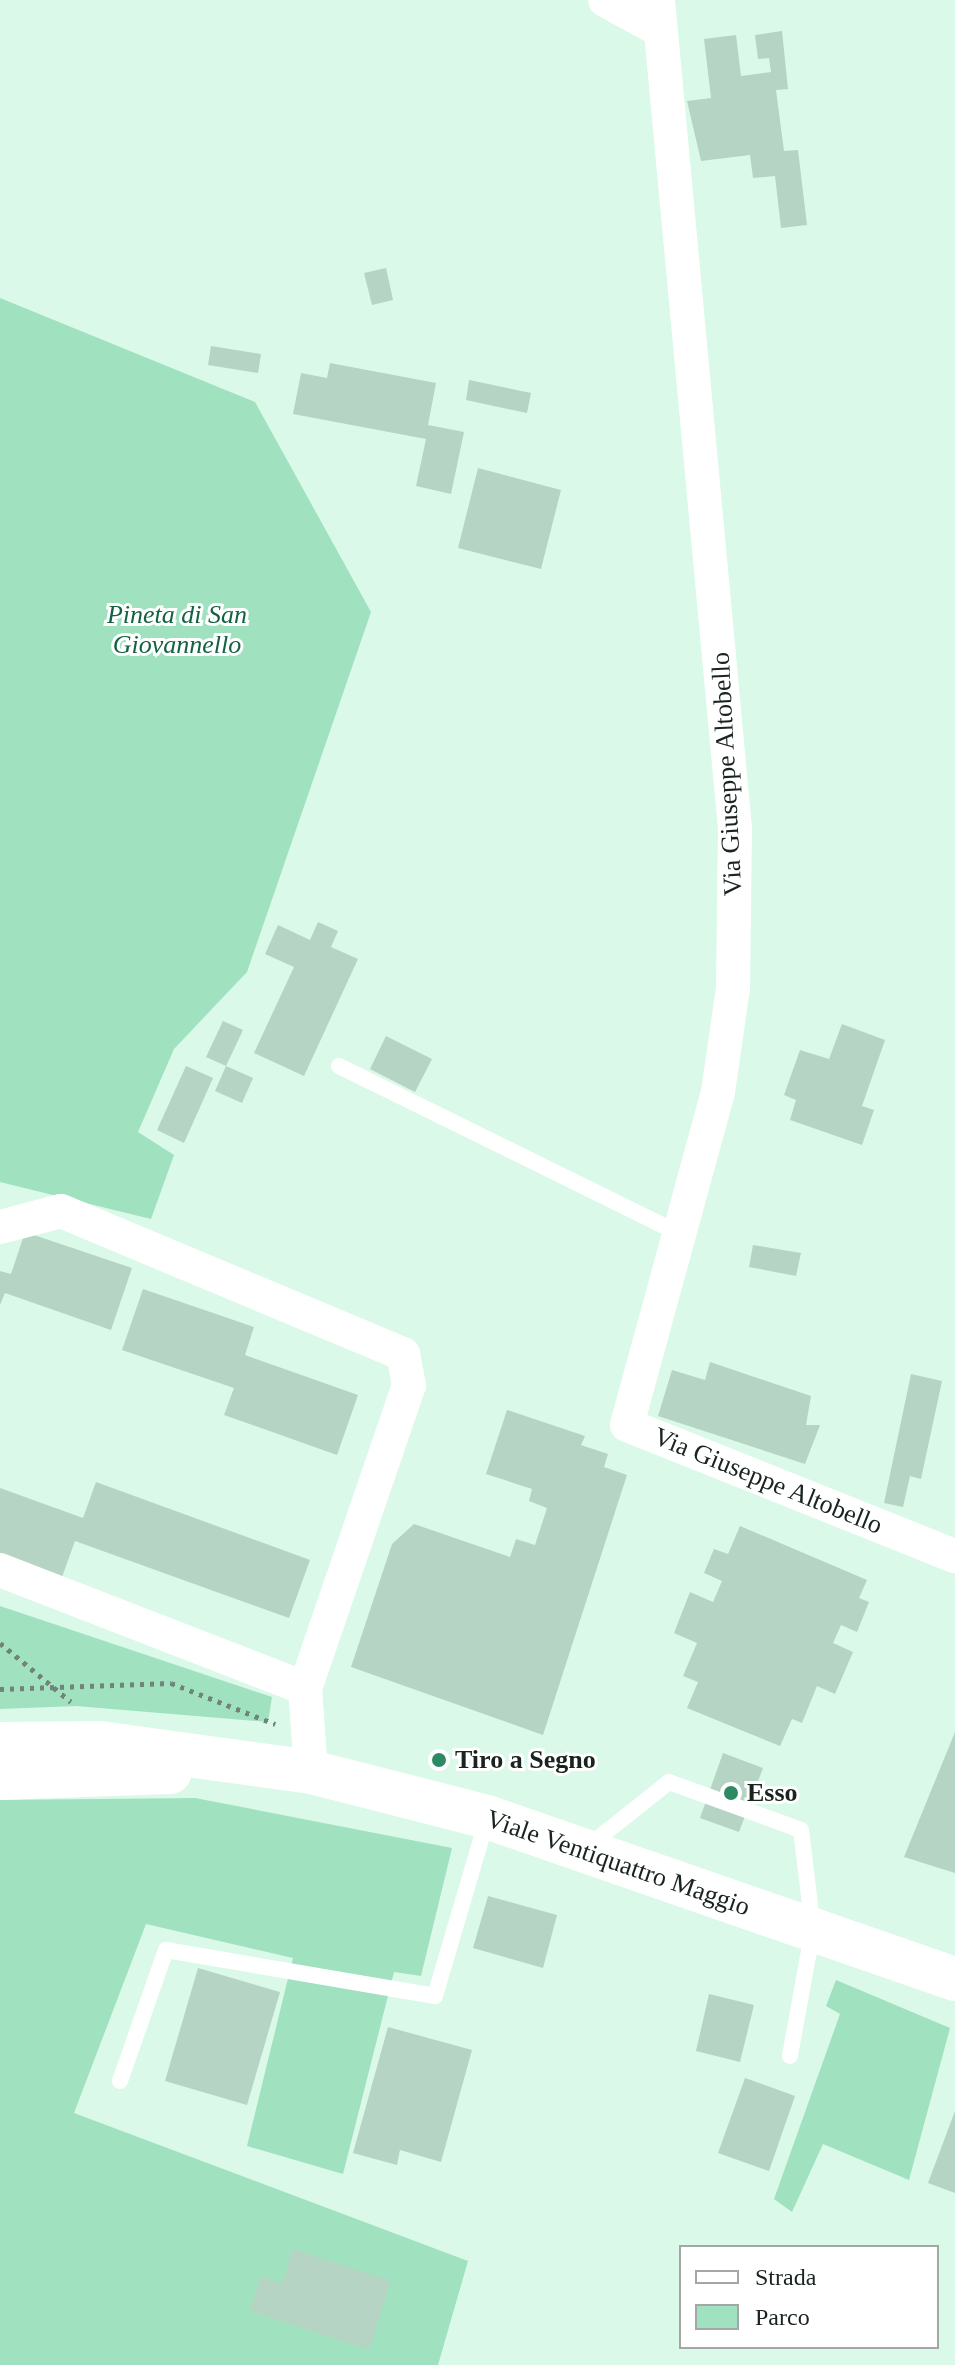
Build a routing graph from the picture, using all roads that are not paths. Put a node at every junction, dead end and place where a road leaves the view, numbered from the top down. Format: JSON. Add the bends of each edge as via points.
{"nodes":[{"id":1,"x":605,"y":0,"type":"edge"},
{"id":2,"x":657,"y":14,"type":"edge"},
{"id":3,"x":339,"y":1066,"type":"dead end"},
{"id":4,"x":0,"y":1227,"type":"edge"},
{"id":5,"x":683,"y":1235,"type":"junction"},
{"id":6,"x":955,"y":1556,"type":"edge"},
{"id":7,"x":0,"y":1570,"type":"edge"},
{"id":8,"x":305,"y":1688,"type":"junction"},
{"id":9,"x":0,"y":1744,"type":"edge"},
{"id":10,"x":300,"y":1759,"type":"junction"},
{"id":11,"x":0,"y":1778,"type":"edge"},
{"id":12,"x":487,"y":1817,"type":"junction"},
{"id":13,"x":583,"y":1850,"type":"junction"},
{"id":14,"x":813,"y":1929,"type":"junction"},
{"id":15,"x":955,"y":1979,"type":"edge"},
{"id":16,"x":790,"y":2056,"type":"dead end"},
{"id":17,"x":120,"y":2081,"type":"dead end"}],
"edges":[{"from":1,"to":2,"type":"street"},
{"from":2,"to":5,"type":"street","name":"Via Giuseppe Altobello","via":[[735,828],[733,988],[718,1092]]},
{"from":3,"to":5,"type":"lane"},
{"from":4,"to":8,"type":"street","via":[[61,1211],[403,1354],[409,1385]]},
{"from":5,"to":6,"type":"street","name":"Via Giuseppe Altobello","via":[[627,1425]]},
{"from":7,"to":8,"type":"street"},
{"from":8,"to":10,"type":"street"},
{"from":9,"to":10,"type":"main road","name":"Viale Ventiquattro Maggio","via":[[100,1743]]},
{"from":10,"to":11,"type":"main road","name":"Viale Ventiquattro Maggio"},
{"from":10,"to":12,"type":"main road","name":"Viale Ventiquattro Maggio"},
{"from":12,"to":13,"type":"main road","name":"Viale Ventiquattro Maggio"},
{"from":12,"to":17,"type":"lane","via":[[435,1996],[166,1950]]},
{"from":13,"to":14,"type":"main road","name":"Viale Ventiquattro Maggio"},
{"from":13,"to":14,"type":"lane","via":[[669,1782],[801,1830]]},
{"from":14,"to":15,"type":"main road","name":"Viale Ventiquattro Maggio"},
{"from":14,"to":16,"type":"lane"}]}
